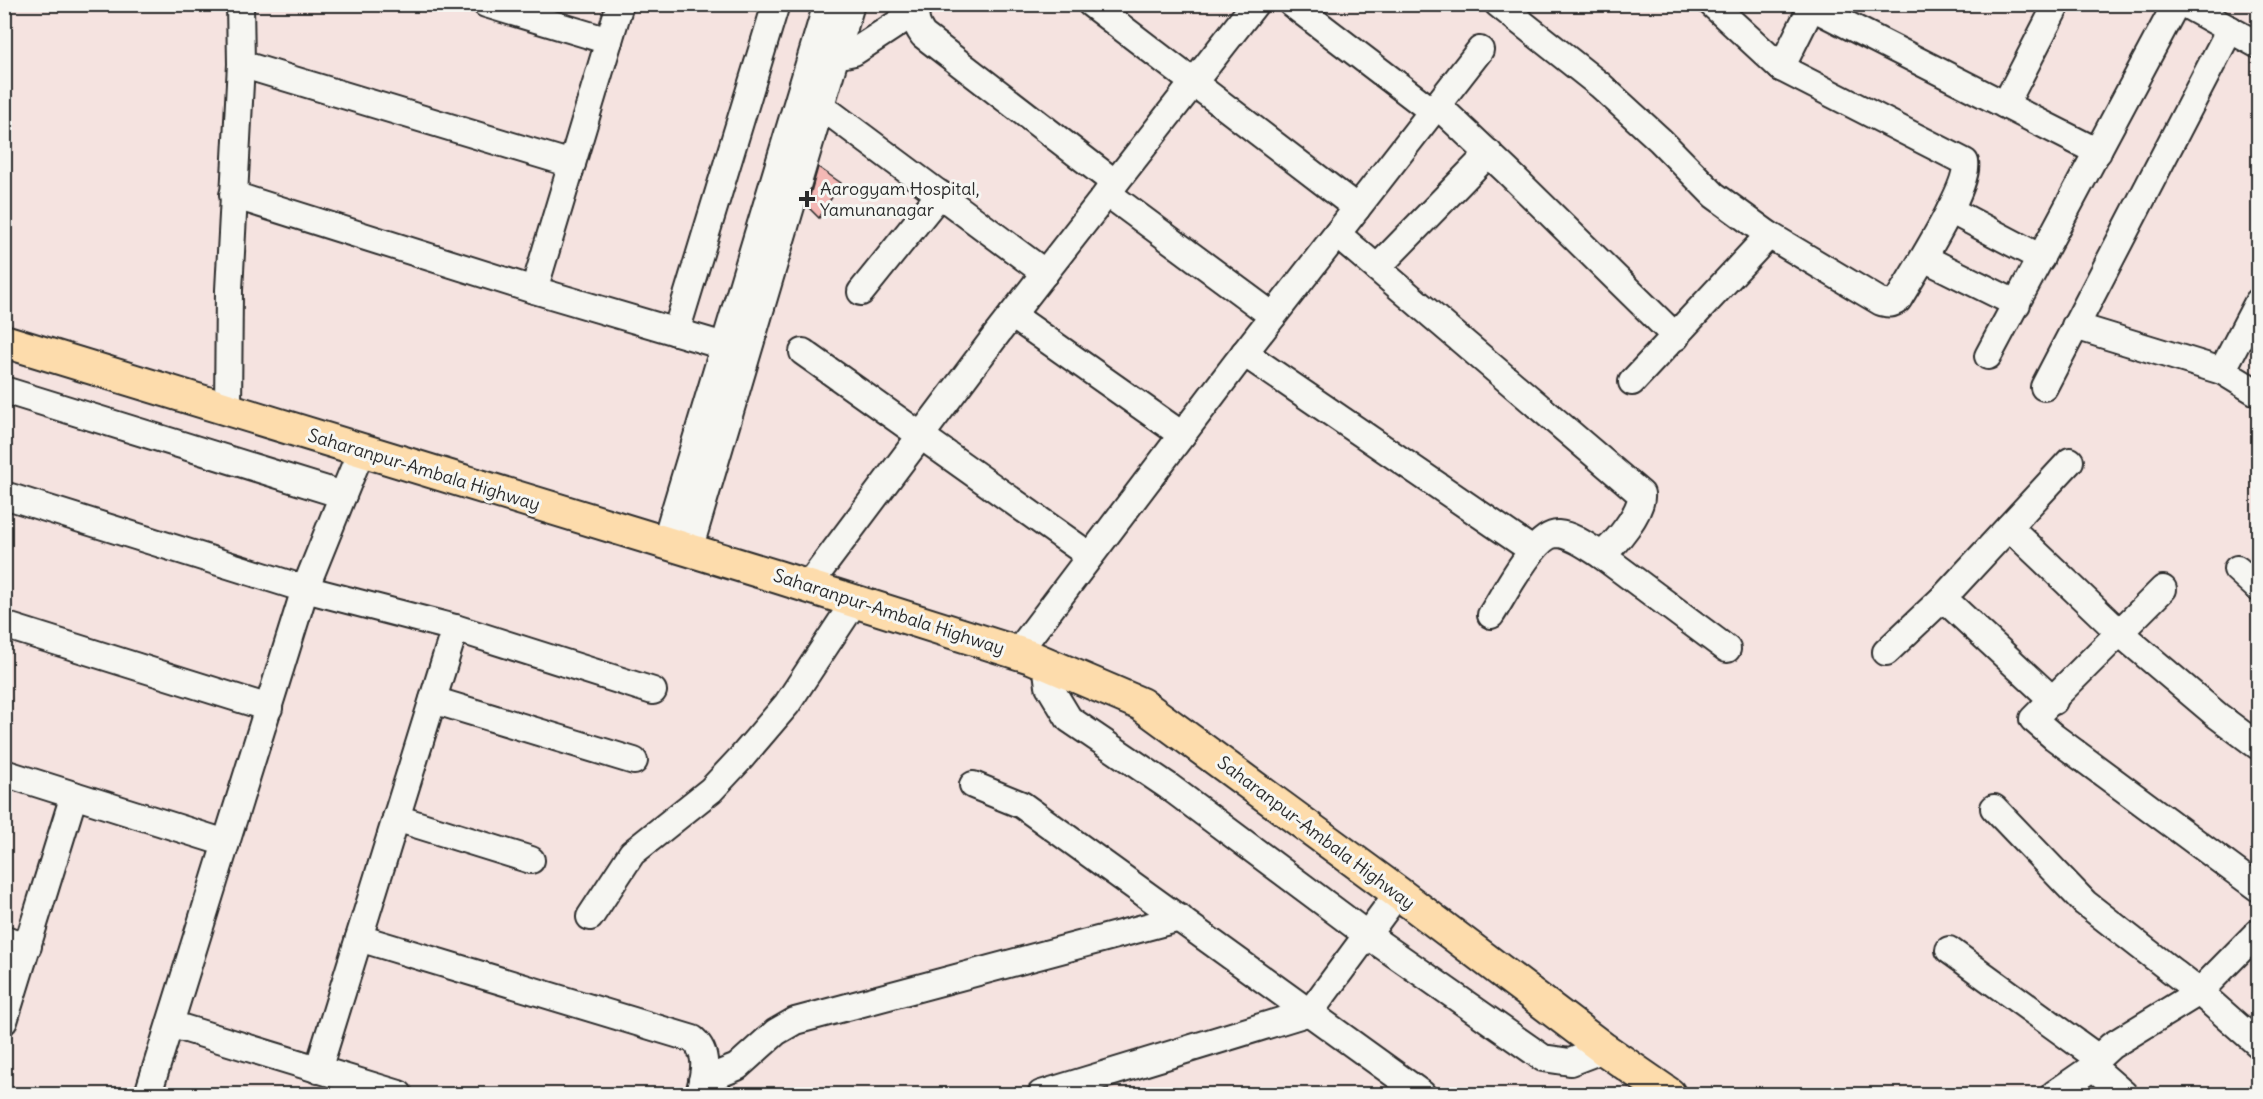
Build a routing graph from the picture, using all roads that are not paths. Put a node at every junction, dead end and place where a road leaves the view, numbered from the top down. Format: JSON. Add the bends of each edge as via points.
{"nodes":[{"id":1,"x":240,"y":4,"type":"edge"},
{"id":2,"x":486,"y":4,"type":"edge"},
{"id":3,"x":620,"y":4,"type":"edge"},
{"id":4,"x":776,"y":4,"type":"edge"},
{"id":5,"x":827,"y":4,"type":"edge"},
{"id":6,"x":850,"y":4,"type":"edge"},
{"id":7,"x":1091,"y":4,"type":"edge"},
{"id":8,"x":1255,"y":4,"type":"edge"},
{"id":9,"x":1292,"y":4,"type":"edge"},
{"id":10,"x":1498,"y":4,"type":"edge"},
{"id":11,"x":1712,"y":4,"type":"edge"},
{"id":12,"x":2057,"y":4,"type":"edge"},
{"id":13,"x":2176,"y":4,"type":"edge"},
{"id":14,"x":2184,"y":4,"type":"edge"},
{"id":15,"x":1812,"y":6,"type":"edge"},
{"id":16,"x":916,"y":8,"type":"edge"},
{"id":17,"x":2230,"y":29,"type":"junction"},
{"id":18,"x":609,"y":41,"type":"junction"},
{"id":19,"x":2259,"y":45,"type":"edge"},
{"id":20,"x":1480,"y":50,"type":"dead end"},
{"id":21,"x":835,"y":56,"type":"junction"},
{"id":22,"x":241,"y":64,"type":"junction"},
{"id":23,"x":1781,"y":69,"type":"junction"},
{"id":24,"x":1194,"y":82,"type":"junction"},
{"id":25,"x":2006,"y":105,"type":"junction"},
{"id":26,"x":820,"y":106,"type":"junction"},
{"id":27,"x":1435,"y":108,"type":"junction"},
{"id":28,"x":2098,"y":152,"type":"junction"},
{"id":29,"x":1489,"y":153,"type":"junction"},
{"id":30,"x":572,"y":164,"type":"junction"},
{"id":31,"x":1111,"y":188,"type":"junction"},
{"id":32,"x":940,"y":194,"type":"junction"},
{"id":33,"x":233,"y":195,"type":"junction"},
{"id":34,"x":1357,"y":208,"type":"junction"},
{"id":35,"x":1950,"y":210,"type":"junction"},
{"id":36,"x":1337,"y":234,"type":"junction"},
{"id":37,"x":1769,"y":235,"type":"junction"},
{"id":38,"x":1924,"y":258,"type":"junction"},
{"id":39,"x":2041,"y":258,"type":"junction"},
{"id":40,"x":1377,"y":268,"type":"junction"},
{"id":41,"x":1045,"y":273,"type":"junction"},
{"id":42,"x":534,"y":290,"type":"junction"},
{"id":43,"x":861,"y":292,"type":"dead end"},
{"id":44,"x":2259,"y":302,"type":"edge"},
{"id":45,"x":2016,"y":304,"type":"junction"},
{"id":46,"x":1012,"y":315,"type":"junction"},
{"id":47,"x":1273,"y":316,"type":"junction"},
{"id":48,"x":2075,"y":326,"type":"junction"},
{"id":49,"x":676,"y":332,"type":"junction"},
{"id":50,"x":1676,"y":337,"type":"junction"},
{"id":51,"x":4,"y":341,"type":"edge"},
{"id":52,"x":736,"y":349,"type":"junction"},
{"id":53,"x":803,"y":352,"type":"dead end"},
{"id":54,"x":1244,"y":353,"type":"junction"},
{"id":55,"x":1989,"y":356,"type":"dead end"},
{"id":56,"x":2222,"y":371,"type":"junction"},
{"id":57,"x":1632,"y":382,"type":"dead end"},
{"id":58,"x":2044,"y":387,"type":"dead end"},
{"id":59,"x":4,"y":390,"type":"edge"},
{"id":60,"x":2259,"y":393,"type":"edge"},
{"id":61,"x":228,"y":410,"type":"junction"},
{"id":62,"x":921,"y":435,"type":"junction"},
{"id":63,"x":1182,"y":435,"type":"junction"},
{"id":64,"x":361,"y":451,"type":"junction"},
{"id":65,"x":2070,"y":461,"type":"dead end"},
{"id":66,"x":4,"y":495,"type":"edge"},
{"id":67,"x":343,"y":495,"type":"junction"},
{"id":68,"x":2009,"y":527,"type":"junction"},
{"id":69,"x":677,"y":546,"type":"junction"},
{"id":70,"x":1532,"y":550,"type":"junction"},
{"id":71,"x":1601,"y":555,"type":"junction"},
{"id":72,"x":1090,"y":556,"type":"junction"},
{"id":73,"x":2238,"y":569,"type":"dead end"},
{"id":74,"x":808,"y":586,"type":"junction"},
{"id":75,"x":2259,"y":588,"type":"edge"},
{"id":76,"x":305,"y":589,"type":"junction"},
{"id":77,"x":2163,"y":589,"type":"dead end"},
{"id":78,"x":1942,"y":598,"type":"junction"},
{"id":79,"x":855,"y":601,"type":"junction"},
{"id":80,"x":1491,"y":615,"type":"dead end"},
{"id":81,"x":4,"y":626,"type":"edge"},
{"id":82,"x":455,"y":628,"type":"junction"},
{"id":83,"x":2120,"y":633,"type":"junction"},
{"id":84,"x":1727,"y":649,"type":"dead end"},
{"id":85,"x":1886,"y":652,"type":"dead end"},
{"id":86,"x":1032,"y":658,"type":"junction"},
{"id":87,"x":653,"y":691,"type":"dead end"},
{"id":88,"x":432,"y":700,"type":"junction"},
{"id":89,"x":2054,"y":701,"type":"junction"},
{"id":90,"x":269,"y":708,"type":"junction"},
{"id":91,"x":2259,"y":746,"type":"edge"},
{"id":92,"x":634,"y":761,"type":"dead end"},
{"id":93,"x":4,"y":773,"type":"edge"},
{"id":94,"x":973,"y":785,"type":"dead end"},
{"id":95,"x":74,"y":795,"type":"junction"},
{"id":96,"x":1994,"y":808,"type":"dead end"},
{"id":97,"x":396,"y":818,"type":"junction"},
{"id":98,"x":226,"y":843,"type":"junction"},
{"id":99,"x":531,"y":860,"type":"dead end"},
{"id":100,"x":2259,"y":888,"type":"edge"},
{"id":101,"x":1398,"y":893,"type":"junction"},
{"id":102,"x":590,"y":917,"type":"dead end"},
{"id":103,"x":1180,"y":918,"type":"junction"},
{"id":104,"x":2259,"y":932,"type":"edge"},
{"id":105,"x":1366,"y":934,"type":"junction"},
{"id":106,"x":359,"y":938,"type":"junction"},
{"id":107,"x":16,"y":942,"type":"edge"},
{"id":108,"x":1949,"y":950,"type":"dead end"},
{"id":109,"x":2199,"y":992,"type":"junction"},
{"id":110,"x":1310,"y":1012,"type":"junction"},
{"id":111,"x":4,"y":1021,"type":"edge"},
{"id":112,"x":170,"y":1024,"type":"junction"},
{"id":113,"x":2259,"y":1044,"type":"edge"},
{"id":114,"x":1604,"y":1049,"type":"junction"},
{"id":115,"x":2095,"y":1062,"type":"junction"},
{"id":116,"x":318,"y":1070,"type":"junction"},
{"id":117,"x":701,"y":1088,"type":"edge"},
{"id":118,"x":148,"y":1095,"type":"edge"},
{"id":119,"x":399,"y":1095,"type":"edge"},
{"id":120,"x":1041,"y":1095,"type":"edge"},
{"id":121,"x":1422,"y":1095,"type":"edge"},
{"id":122,"x":1669,"y":1095,"type":"edge"},
{"id":123,"x":2054,"y":1095,"type":"edge"},
{"id":124,"x":2124,"y":1095,"type":"edge"}],
"edges":[{"from":1,"to":22,"type":"street"},
{"from":2,"to":18,"type":"street"},
{"from":3,"to":18,"type":"street"},
{"from":4,"to":49,"type":"street"},
{"from":5,"to":52,"type":"street"},
{"from":6,"to":21,"type":"street"},
{"from":7,"to":24,"type":"street"},
{"from":8,"to":24,"type":"street"},
{"from":9,"to":27,"type":"street"},
{"from":10,"to":37,"type":"street","via":[[1600,85],[1714,195]]},
{"from":11,"to":23,"type":"street"},
{"from":12,"to":25,"type":"street"},
{"from":13,"to":28,"type":"street"},
{"from":14,"to":17,"type":"street"},
{"from":15,"to":23,"type":"street"},
{"from":15,"to":25,"type":"street"},
{"from":16,"to":21,"type":"street","via":[[854,52]]},
{"from":16,"to":31,"type":"street","via":[[916,25],[923,35]]},
{"from":17,"to":19,"type":"street"},
{"from":17,"to":48,"type":"street"},
{"from":18,"to":30,"type":"street"},
{"from":20,"to":27,"type":"street"},
{"from":21,"to":26,"type":"street"},
{"from":22,"to":30,"type":"street"},
{"from":22,"to":33,"type":"street"},
{"from":23,"to":35,"type":"street","via":[[1965,162],[1966,173]]},
{"from":24,"to":31,"type":"street"},
{"from":24,"to":34,"type":"street"},
{"from":25,"to":28,"type":"street"},
{"from":26,"to":32,"type":"street"},
{"from":26,"to":52,"type":"street"},
{"from":27,"to":29,"type":"street"},
{"from":27,"to":34,"type":"street"},
{"from":28,"to":39,"type":"street"},
{"from":29,"to":40,"type":"street"},
{"from":29,"to":50,"type":"street"},
{"from":30,"to":42,"type":"street"},
{"from":31,"to":41,"type":"street"},
{"from":31,"to":47,"type":"street"},
{"from":32,"to":41,"type":"street"},
{"from":32,"to":43,"type":"street"},
{"from":33,"to":42,"type":"street"},
{"from":33,"to":61,"type":"street"},
{"from":34,"to":36,"type":"street"},
{"from":35,"to":38,"type":"street"},
{"from":35,"to":39,"type":"street"},
{"from":36,"to":40,"type":"street"},
{"from":36,"to":47,"type":"street"},
{"from":37,"to":38,"type":"street","via":[[1889,305],[1898,300]]},
{"from":37,"to":50,"type":"street"},
{"from":38,"to":45,"type":"street"},
{"from":39,"to":45,"type":"street"},
{"from":40,"to":71,"type":"street","via":[[1641,494],[1642,503],[1633,519]]},
{"from":41,"to":46,"type":"street"},
{"from":42,"to":49,"type":"street"},
{"from":44,"to":56,"type":"street"},
{"from":45,"to":55,"type":"street"},
{"from":46,"to":62,"type":"street"},
{"from":46,"to":63,"type":"street"},
{"from":47,"to":54,"type":"street"},
{"from":48,"to":56,"type":"street"},
{"from":48,"to":58,"type":"street"},
{"from":49,"to":52,"type":"street"},
{"from":50,"to":57,"type":"street"},
{"from":51,"to":61,"type":"main road","name":"Saharanpur-Ambala Highway"},
{"from":52,"to":69,"type":"street"},
{"from":53,"to":62,"type":"street"},
{"from":54,"to":63,"type":"street"},
{"from":54,"to":70,"type":"street"},
{"from":56,"to":60,"type":"street"},
{"from":59,"to":67,"type":"street"},
{"from":61,"to":64,"type":"main road","name":"Saharanpur-Ambala Highway"},
{"from":62,"to":72,"type":"street"},
{"from":62,"to":74,"type":"street"},
{"from":63,"to":72,"type":"street"},
{"from":64,"to":67,"type":"street"},
{"from":64,"to":69,"type":"main road","name":"Saharanpur-Ambala Highway"},
{"from":65,"to":68,"type":"street"},
{"from":66,"to":76,"type":"street"},
{"from":67,"to":76,"type":"street"},
{"from":68,"to":78,"type":"street"},
{"from":68,"to":83,"type":"street"},
{"from":69,"to":74,"type":"main road","name":"Saharanpur-Ambala Highway"},
{"from":70,"to":71,"type":"street","via":[[1557,534]]},
{"from":70,"to":80,"type":"street"},
{"from":71,"to":84,"type":"street"},
{"from":72,"to":86,"type":"street"},
{"from":73,"to":75,"type":"street"},
{"from":74,"to":79,"type":"main road","name":"Saharanpur-Ambala Highway"},
{"from":76,"to":82,"type":"street"},
{"from":76,"to":90,"type":"street"},
{"from":77,"to":83,"type":"street"},
{"from":78,"to":85,"type":"street"},
{"from":78,"to":89,"type":"street"},
{"from":79,"to":86,"type":"main road","name":"Saharanpur-Ambala Highway"},
{"from":79,"to":102,"type":"street","via":[[787,704],[711,790],[632,853]]},
{"from":81,"to":90,"type":"street"},
{"from":82,"to":87,"type":"street"},
{"from":82,"to":88,"type":"street"},
{"from":83,"to":89,"type":"street"},
{"from":83,"to":91,"type":"street"},
{"from":86,"to":101,"type":"main road","name":"Saharanpur-Ambala Highway","via":[[1141,704]]},
{"from":86,"to":105,"type":"street","via":[[1069,720],[1168,786]]},
{"from":88,"to":92,"type":"street"},
{"from":88,"to":97,"type":"street"},
{"from":89,"to":100,"type":"street","via":[[2033,719]]},
{"from":90,"to":98,"type":"street"},
{"from":93,"to":95,"type":"street"},
{"from":94,"to":103,"type":"street","via":[[1022,805]]},
{"from":95,"to":98,"type":"street"},
{"from":95,"to":107,"type":"street"},
{"from":96,"to":109,"type":"street","via":[[2085,903]]},
{"from":97,"to":99,"type":"street"},
{"from":97,"to":106,"type":"street"},
{"from":98,"to":112,"type":"street"},
{"from":101,"to":105,"type":"street"},
{"from":101,"to":114,"type":"main road","name":"Saharanpur-Ambala Highway"},
{"from":103,"to":110,"type":"street"},
{"from":103,"to":117,"type":"street","via":[[795,1021],[776,1032],[737,1067]]},
{"from":104,"to":109,"type":"street"},
{"from":105,"to":110,"type":"street"},
{"from":105,"to":114,"type":"street","via":[[1543,1058],[1570,1062]]},
{"from":106,"to":116,"type":"street"},
{"from":106,"to":117,"type":"street","via":[[693,1039],[702,1047],[704,1057]]},
{"from":107,"to":111,"type":"street"},
{"from":108,"to":115,"type":"street"},
{"from":109,"to":113,"type":"street"},
{"from":109,"to":115,"type":"street","via":[[2110,1046]]},
{"from":110,"to":120,"type":"street"},
{"from":110,"to":121,"type":"street"},
{"from":112,"to":116,"type":"street"},
{"from":112,"to":118,"type":"street"},
{"from":114,"to":122,"type":"main road","name":"Saharanpur-Ambala Highway"},
{"from":115,"to":123,"type":"street"},
{"from":115,"to":124,"type":"street"},
{"from":116,"to":119,"type":"street"}]}
